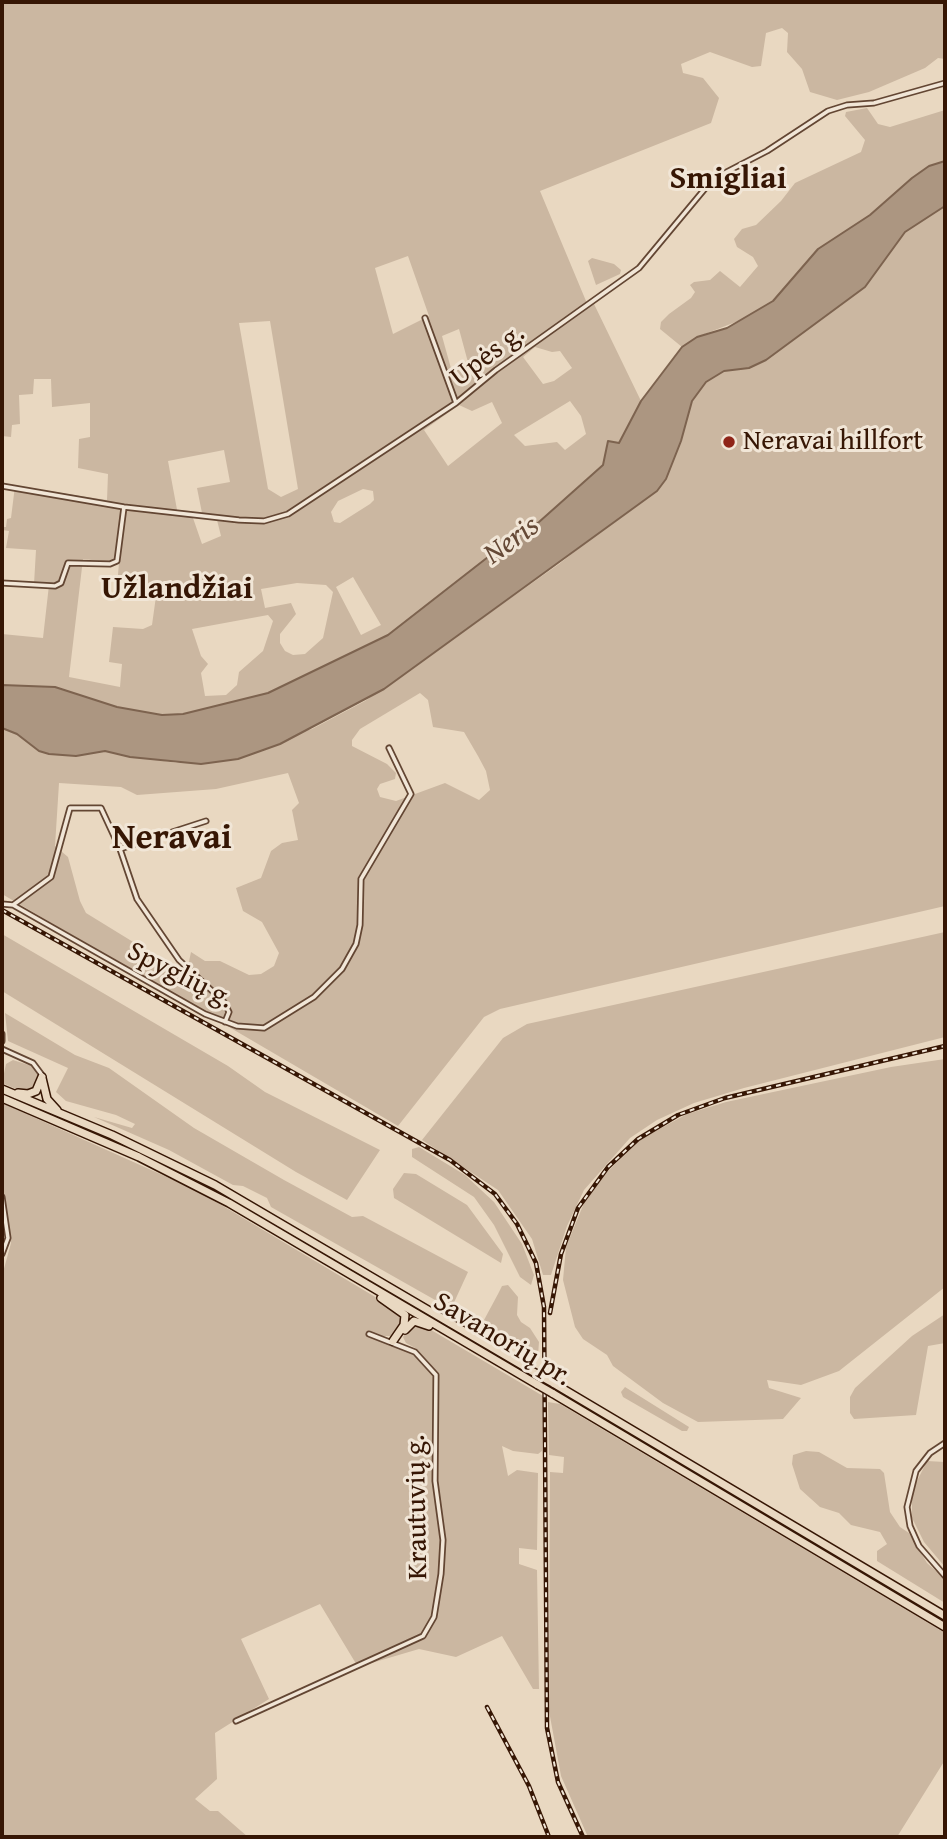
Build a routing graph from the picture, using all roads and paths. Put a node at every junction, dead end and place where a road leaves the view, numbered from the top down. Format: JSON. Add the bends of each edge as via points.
{"nodes":[{"id":1,"x":945,"y":83,"type":"edge"},
{"id":2,"x":425,"y":317,"type":"dead end"},
{"id":3,"x":456,"y":403,"type":"junction"},
{"id":4,"x":2,"y":486,"type":"edge"},
{"id":5,"x":124,"y":507,"type":"junction"},
{"id":6,"x":2,"y":583,"type":"edge"},
{"id":7,"x":389,"y":748,"type":"dead end"},
{"id":8,"x":206,"y":821,"type":"dead end"},
{"id":9,"x":120,"y":849,"type":"junction"},
{"id":10,"x":2,"y":904,"type":"edge"},
{"id":11,"x":13,"y":905,"type":"junction"},
{"id":12,"x":225,"y":1022,"type":"junction"},
{"id":13,"x":2,"y":1034,"type":"edge"},
{"id":14,"x":2,"y":1041,"type":"edge"},
{"id":15,"x":2,"y":1049,"type":"edge"},
{"id":16,"x":42,"y":1077,"type":"junction"},
{"id":17,"x":5,"y":1090,"type":"edge"},
{"id":18,"x":2,"y":1098,"type":"edge"},
{"id":19,"x":62,"y":1115,"type":"junction"},
{"id":20,"x":2,"y":1197,"type":"edge"},
{"id":21,"x":229,"y":1203,"type":"junction"},
{"id":22,"x":2,"y":1254,"type":"edge"},
{"id":23,"x":369,"y":1334,"type":"dead end"},
{"id":24,"x":395,"y":1342,"type":"junction"},
{"id":25,"x":538,"y":1385,"type":"junction"},
{"id":26,"x":945,"y":1443,"type":"edge"},
{"id":27,"x":945,"y":1576,"type":"edge"},
{"id":28,"x":945,"y":1616,"type":"edge"},
{"id":29,"x":945,"y":1627,"type":"edge"},
{"id":30,"x":236,"y":1721,"type":"dead end"}],
"edges":[{"from":1,"to":3,"type":"street","name":"Upės g.","via":[[828,111],[767,152],[713,179],[639,268]]},
{"from":2,"to":3,"type":"street"},
{"from":3,"to":5,"type":"street","name":"Upės g.","via":[[304,505],[274,519]]},
{"from":4,"to":5,"type":"street","name":"Upės g."},
{"from":5,"to":6,"type":"street","via":[[117,561],[68,563],[61,583],[55,586]]},
{"from":7,"to":12,"type":"street","name":"Spyglių g.","via":[[411,794],[361,879],[358,935],[342,969],[314,998],[271,1025],[255,1029]]},
{"from":8,"to":9,"type":"street"},
{"from":9,"to":11,"type":"street","via":[[103,810],[72,807],[51,877]]},
{"from":9,"to":12,"type":"street","via":[[137,899],[179,960],[224,1002],[229,1012]]},
{"from":10,"to":11,"type":"street","name":"Spyglių g."},
{"from":11,"to":12,"type":"street","name":"Spyglių g."},
{"from":13,"to":14,"type":"street"},
{"from":15,"to":16,"type":"street","via":[[33,1063]]},
{"from":16,"to":17,"type":"highway","via":[[32,1093]]},
{"from":16,"to":19,"type":"highway","via":[[47,1100]]},
{"from":17,"to":19,"type":"highway","name":"Savanorių pr."},
{"from":18,"to":21,"type":"highway","name":"Savanorių pr.","via":[[139,1157]]},
{"from":19,"to":28,"type":"highway","name":"Savanorių pr.","bridge":true,"via":[[179,1167],[265,1213]]},
{"from":20,"to":22,"type":"street","via":[[8,1238]]},
{"from":21,"to":24,"type":"highway","via":[[402,1311],[406,1320]]},
{"from":21,"to":25,"type":"highway","name":"Savanorių pr."},
{"from":23,"to":24,"type":"street","name":"Krautuvių g."},
{"from":24,"to":25,"type":"highway","via":[[410,1322],[422,1322]]},
{"from":24,"to":30,"type":"street","name":"Krautuvių g.","via":[[415,1352],[436,1375],[435,1481],[443,1540],[442,1574],[429,1629],[423,1636]]},
{"from":25,"to":29,"type":"highway","name":"Savanorių pr.","bridge":true},
{"from":26,"to":27,"type":"street","via":[[922,1462],[908,1496],[910,1526],[919,1546]]}]}
